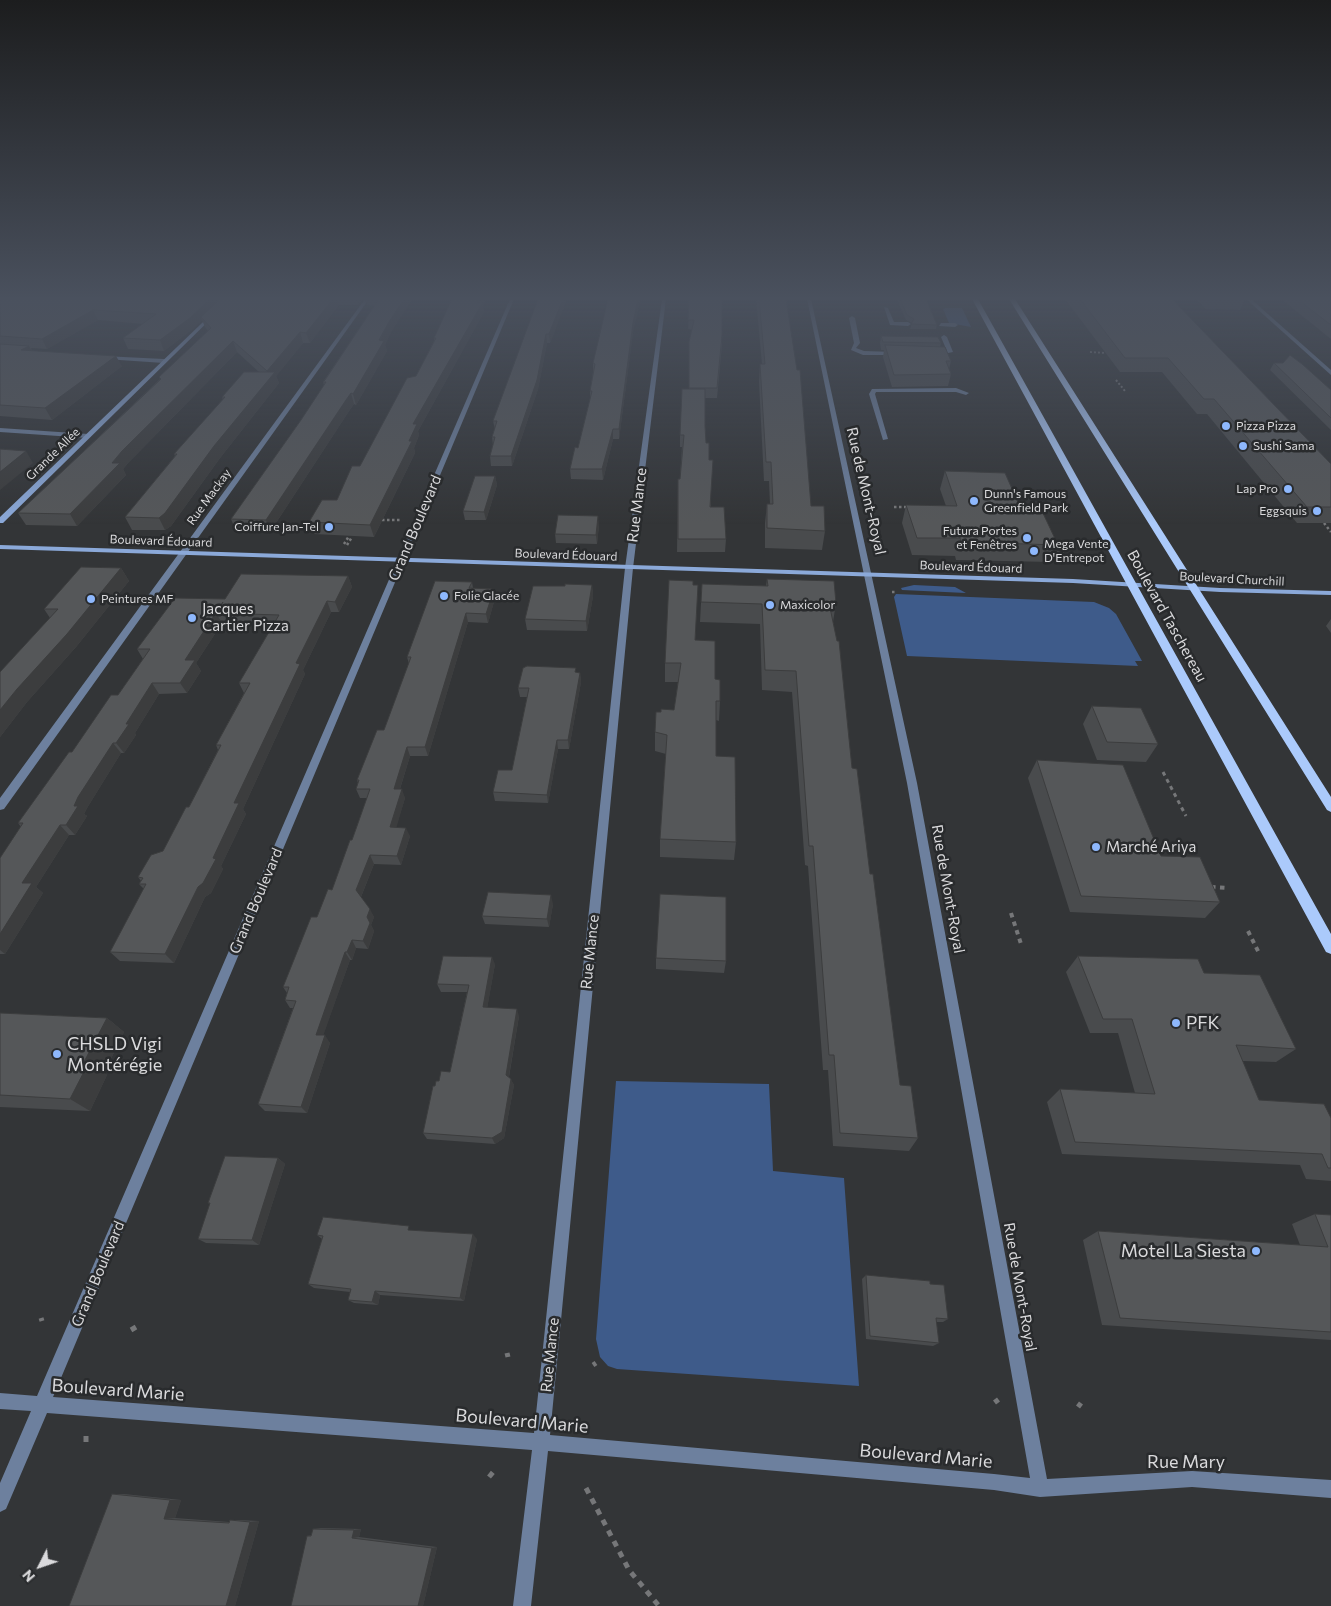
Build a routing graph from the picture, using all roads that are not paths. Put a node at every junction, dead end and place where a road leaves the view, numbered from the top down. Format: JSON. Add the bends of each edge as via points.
{"nodes":[{"id":1,"x":151,"y":374,"type":"edge"},
{"id":2,"x":313,"y":374,"type":"edge"},
{"id":3,"x":480,"y":374,"type":"edge"},
{"id":4,"x":654,"y":374,"type":"edge"},
{"id":5,"x":825,"y":374,"type":"edge"},
{"id":6,"x":1016,"y":374,"type":"edge"},
{"id":7,"x":1059,"y":374,"type":"edge"},
{"id":8,"x":966,"y":393,"type":"dead end"},
{"id":9,"x":0,"y":430,"type":"edge"},
{"id":10,"x":88,"y":436,"type":"junction"},
{"id":11,"x":886,"y":439,"type":"dead end"},
{"id":12,"x":0,"y":521,"type":"edge"},
{"id":13,"x":0,"y":547,"type":"edge"},
{"id":14,"x":184,"y":553,"type":"junction"},
{"id":15,"x":401,"y":560,"type":"junction"},
{"id":16,"x":629,"y":568,"type":"junction"},
{"id":17,"x":868,"y":576,"type":"junction"},
{"id":18,"x":1131,"y":584,"type":"junction"},
{"id":19,"x":1194,"y":589,"type":"junction"},
{"id":20,"x":1331,"y":593,"type":"edge"},
{"id":21,"x":0,"y":806,"type":"edge"},
{"id":22,"x":1331,"y":807,"type":"edge"},
{"id":23,"x":1331,"y":948,"type":"edge"},
{"id":24,"x":0,"y":1401,"type":"edge"},
{"id":25,"x":42,"y":1404,"type":"junction"},
{"id":26,"x":541,"y":1442,"type":"junction"},
{"id":27,"x":1040,"y":1488,"type":"junction"},
{"id":28,"x":1331,"y":1489,"type":"edge"},
{"id":29,"x":0,"y":1503,"type":"edge"},
{"id":30,"x":522,"y":1606,"type":"edge"}],
"edges":[{"from":1,"to":10,"type":"street","name":"Grande Allée"},
{"from":2,"to":14,"type":"street","name":"Rue Mackay"},
{"from":3,"to":15,"type":"street","name":"Grand Boulevard"},
{"from":4,"to":16,"type":"street","name":"Rue Mance"},
{"from":5,"to":17,"type":"street","name":"Rue de Mont-Royal"},
{"from":6,"to":18,"type":"main road","name":"Boulevard Taschereau"},
{"from":7,"to":19,"type":"main road"},
{"from":8,"to":11,"type":"street","via":[[956,390],[874,390],[872,394]]},
{"from":9,"to":10,"type":"street"},
{"from":10,"to":12,"type":"street","name":"Grande Allée"},
{"from":13,"to":14,"type":"street","name":"Boulevard Édouard"},
{"from":14,"to":15,"type":"street","name":"Boulevard Édouard"},
{"from":14,"to":21,"type":"street","name":"Rue Mackay"},
{"from":15,"to":16,"type":"street","name":"Boulevard Édouard"},
{"from":15,"to":25,"type":"street","name":"Grand Boulevard"},
{"from":16,"to":17,"type":"street","name":"Boulevard Édouard"},
{"from":16,"to":26,"type":"street","name":"Rue Mance"},
{"from":17,"to":18,"type":"street","name":"Boulevard Édouard"},
{"from":17,"to":27,"type":"street","name":"Rue de Mont-Royal","via":[[914,792]]},
{"from":18,"to":19,"type":"street","name":"Boulevard Churchill"},
{"from":18,"to":23,"type":"main road","name":"Boulevard Taschereau"},
{"from":19,"to":20,"type":"street","name":"Boulevard Churchill"},
{"from":19,"to":22,"type":"main road"},
{"from":24,"to":25,"type":"street","name":"Boulevard Marie"},
{"from":25,"to":26,"type":"street","name":"Boulevard Marie"},
{"from":25,"to":29,"type":"street","name":"Grand Boulevard"},
{"from":26,"to":27,"type":"street","name":"Boulevard Marie"},
{"from":26,"to":30,"type":"street","name":"Rue Mance"},
{"from":27,"to":28,"type":"street","name":"Rue Mary","via":[[1192,1478]]}]}
